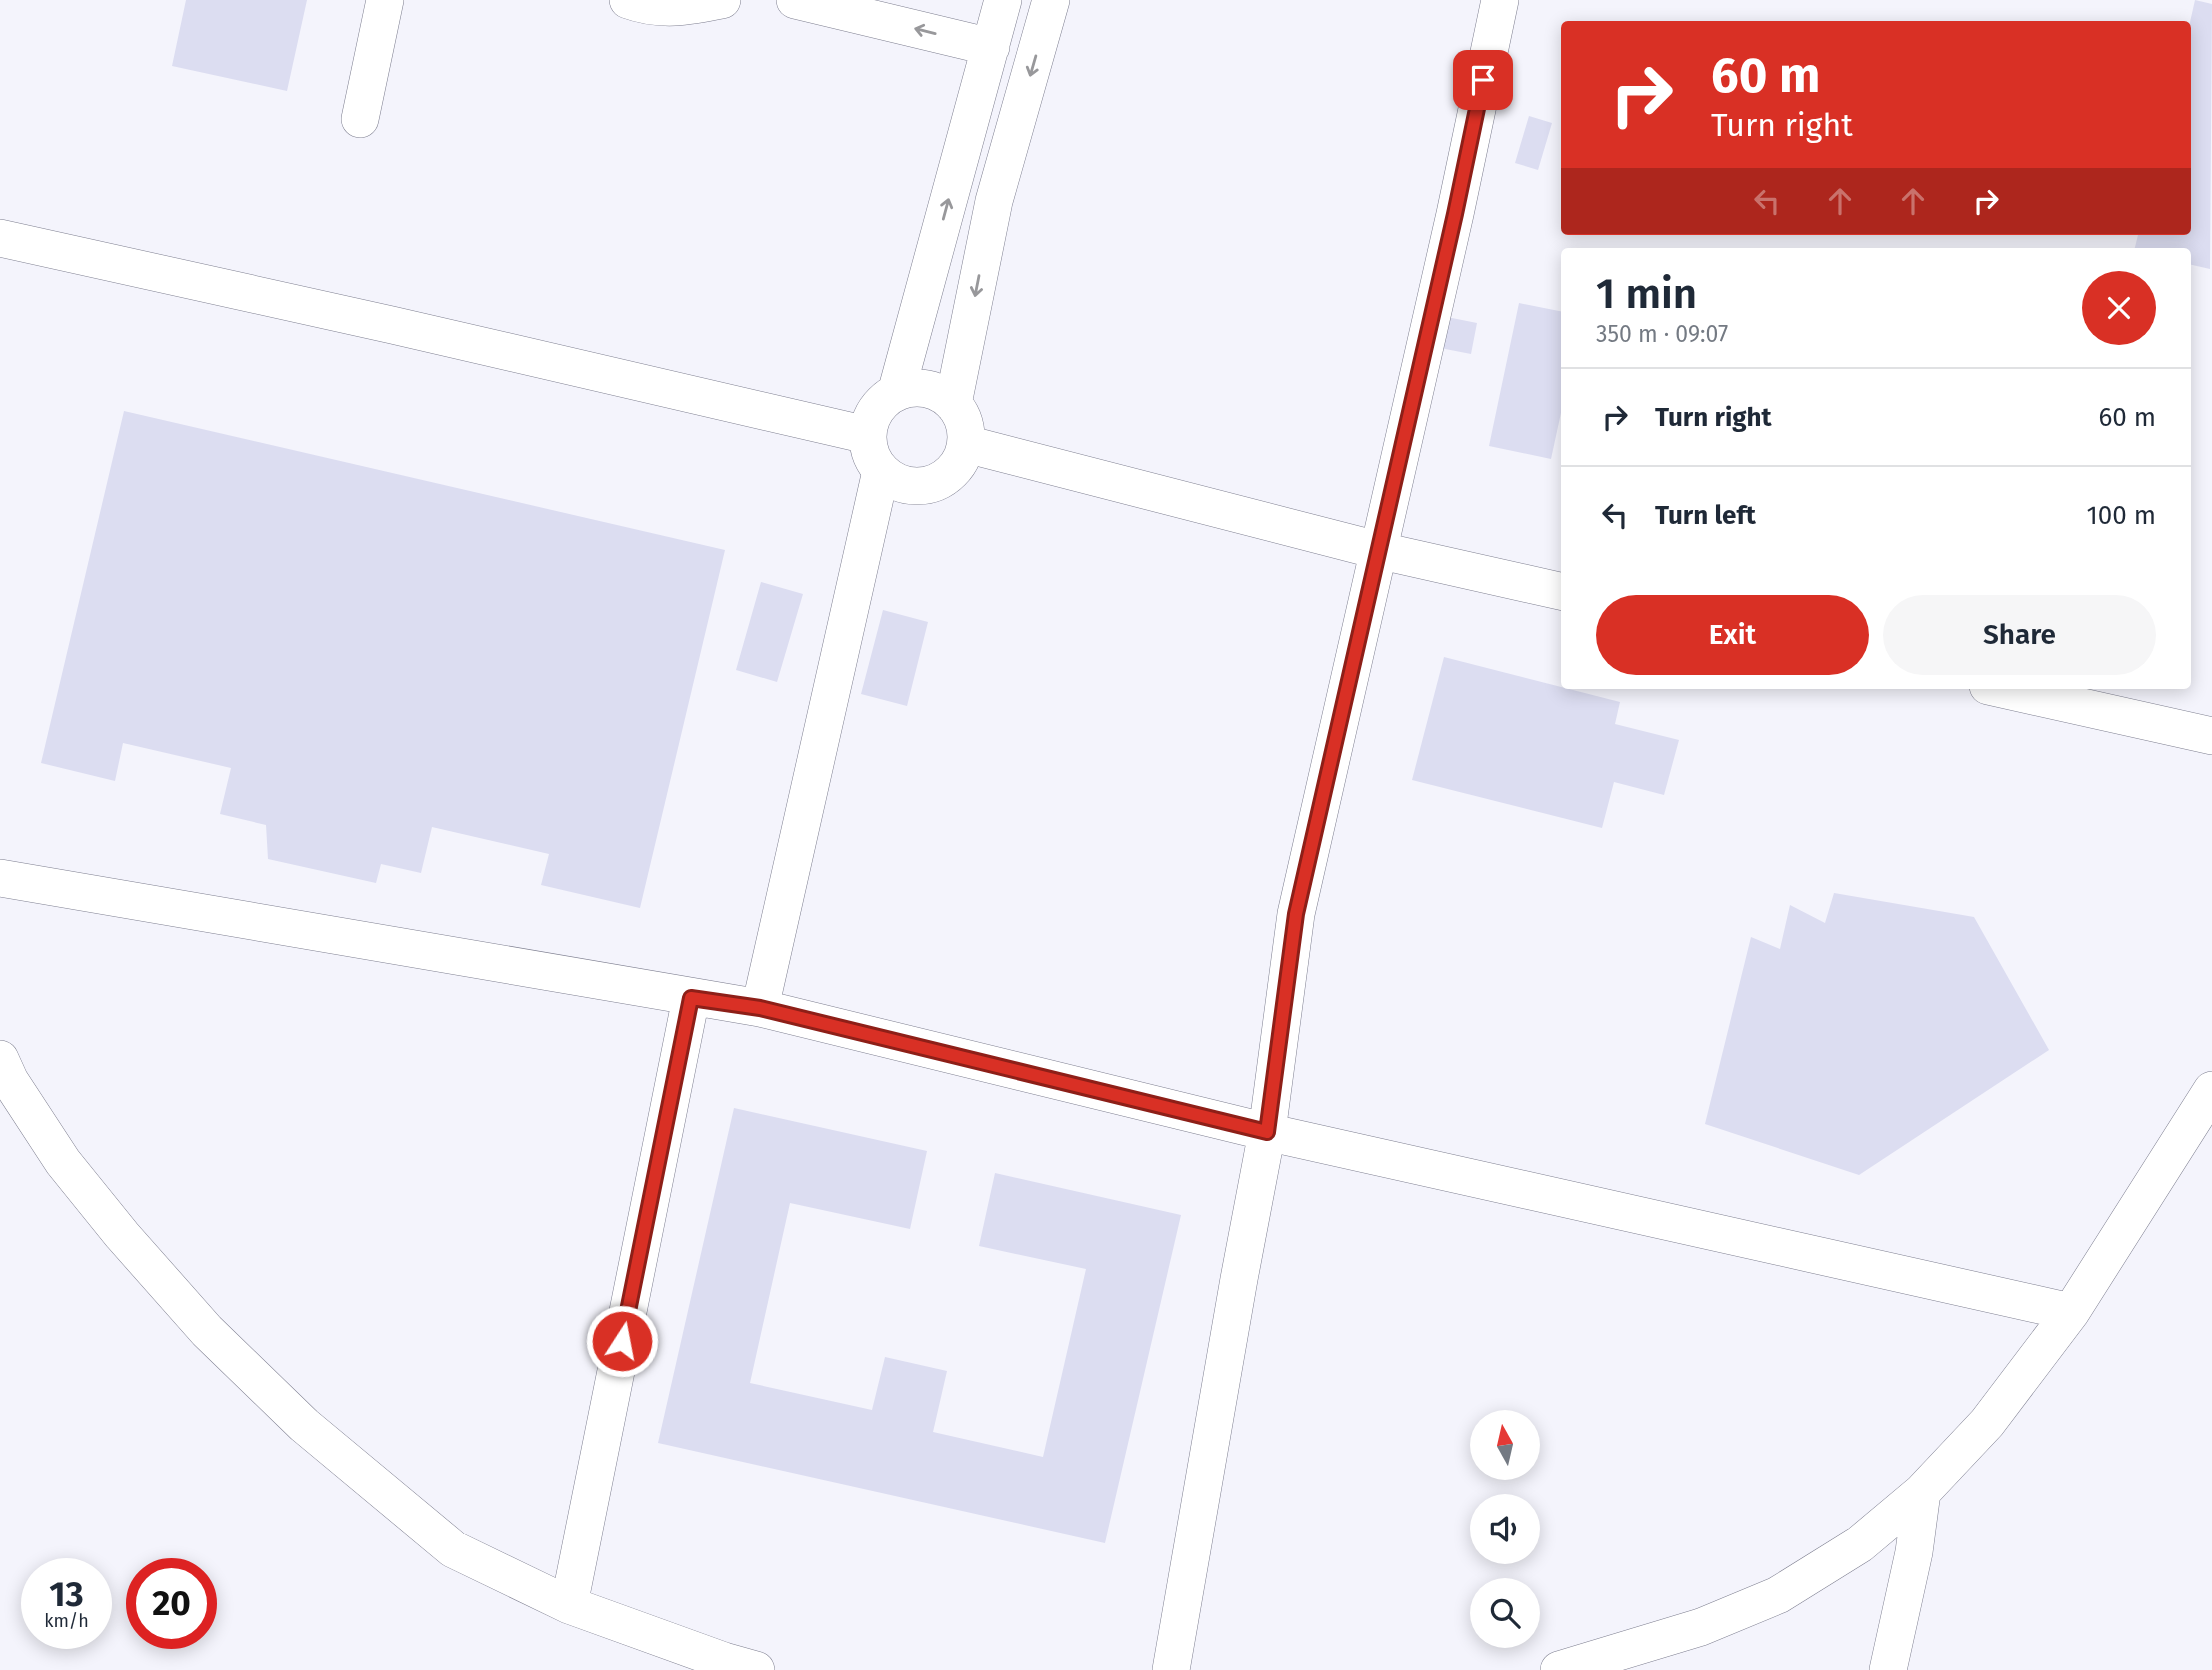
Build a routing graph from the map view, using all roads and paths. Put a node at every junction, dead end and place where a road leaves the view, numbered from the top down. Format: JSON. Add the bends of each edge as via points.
{"nodes":[{"id":1,"x":385,"y":0,"type":"edge"},
{"id":2,"x":628,"y":0,"type":"edge"},
{"id":3,"x":722,"y":0,"type":"edge"},
{"id":4,"x":795,"y":0,"type":"edge"},
{"id":5,"x":1500,"y":0,"type":"edge"},
{"id":6,"x":1047,"y":15,"type":"edge"},
{"id":7,"x":997,"y":23,"type":"edge"},
{"id":8,"x":360,"y":118,"type":"dead end"},
{"id":9,"x":0,"y":238,"type":"edge"},
{"id":10,"x":896,"y":393,"type":"junction"},
{"id":11,"x":953,"y":404,"type":"junction"},
{"id":12,"x":867,"y":435,"type":"junction"},
{"id":13,"x":966,"y":444,"type":"junction"},
{"id":14,"x":881,"y":471,"type":"junction"},
{"id":15,"x":1377,"y":550,"type":"junction"},
{"id":16,"x":1561,"y":591,"type":"edge"},
{"id":17,"x":2001,"y":689,"type":"edge"},
{"id":18,"x":2212,"y":736,"type":"edge"},
{"id":19,"x":0,"y":878,"type":"edge"},
{"id":20,"x":691,"y":998,"type":"junction"},
{"id":21,"x":760,"y":1008,"type":"junction"},
{"id":22,"x":0,"y":1059,"type":"edge"},
{"id":23,"x":2212,"y":1090,"type":"edge"},
{"id":24,"x":1267,"y":1132,"type":"junction"},
{"id":25,"x":2071,"y":1312,"type":"junction"},
{"id":26,"x":1922,"y":1492,"type":"junction"},
{"id":27,"x":569,"y":1605,"type":"junction"},
{"id":28,"x":756,"y":1670,"type":"edge"},
{"id":29,"x":1171,"y":1670,"type":"edge"},
{"id":30,"x":1559,"y":1670,"type":"edge"},
{"id":31,"x":1888,"y":1670,"type":"edge"}],
"edges":[{"from":1,"to":8,"type":"lane"},
{"from":2,"to":3,"type":"lane","via":[[670,9]]},
{"from":7,"to":4,"type":"lane","one_way":true},
{"from":5,"to":15,"type":"lane"},
{"from":6,"to":7,"type":"lane"},
{"from":6,"to":11,"type":"lane","one_way":true,"via":[[994,201]]},
{"from":10,"to":7,"type":"lane","one_way":true},
{"from":9,"to":12,"type":"lane"},
{"from":10,"to":11,"type":"lane","via":[[926,389]]},
{"from":10,"to":12,"type":"lane","via":[[876,410]]},
{"from":11,"to":13,"type":"lane","via":[[966,430]]},
{"from":12,"to":14,"type":"lane"},
{"from":13,"to":14,"type":"lane","via":[[952,471],[940,481],[909,485]]},
{"from":13,"to":15,"type":"lane"},
{"from":14,"to":21,"type":"lane"},
{"from":15,"to":16,"type":"lane"},
{"from":15,"to":24,"type":"lane","via":[[1296,914]]},
{"from":17,"to":18,"type":"lane"},
{"from":19,"to":20,"type":"lane"},
{"from":20,"to":21,"type":"lane"},
{"from":20,"to":27,"type":"lane"},
{"from":21,"to":24,"type":"lane"},
{"from":22,"to":27,"type":"lane","via":[[63,1162],[122,1235],[207,1331],[304,1425],[453,1549]]},
{"from":23,"to":25,"type":"lane"},
{"from":24,"to":25,"type":"lane"},
{"from":24,"to":29,"type":"lane"},
{"from":25,"to":26,"type":"lane","via":[[1987,1423]]},
{"from":26,"to":30,"type":"lane","via":[[1860,1544],[1778,1595],[1701,1627]]},
{"from":26,"to":31,"type":"lane"},
{"from":27,"to":28,"type":"lane"}]}
